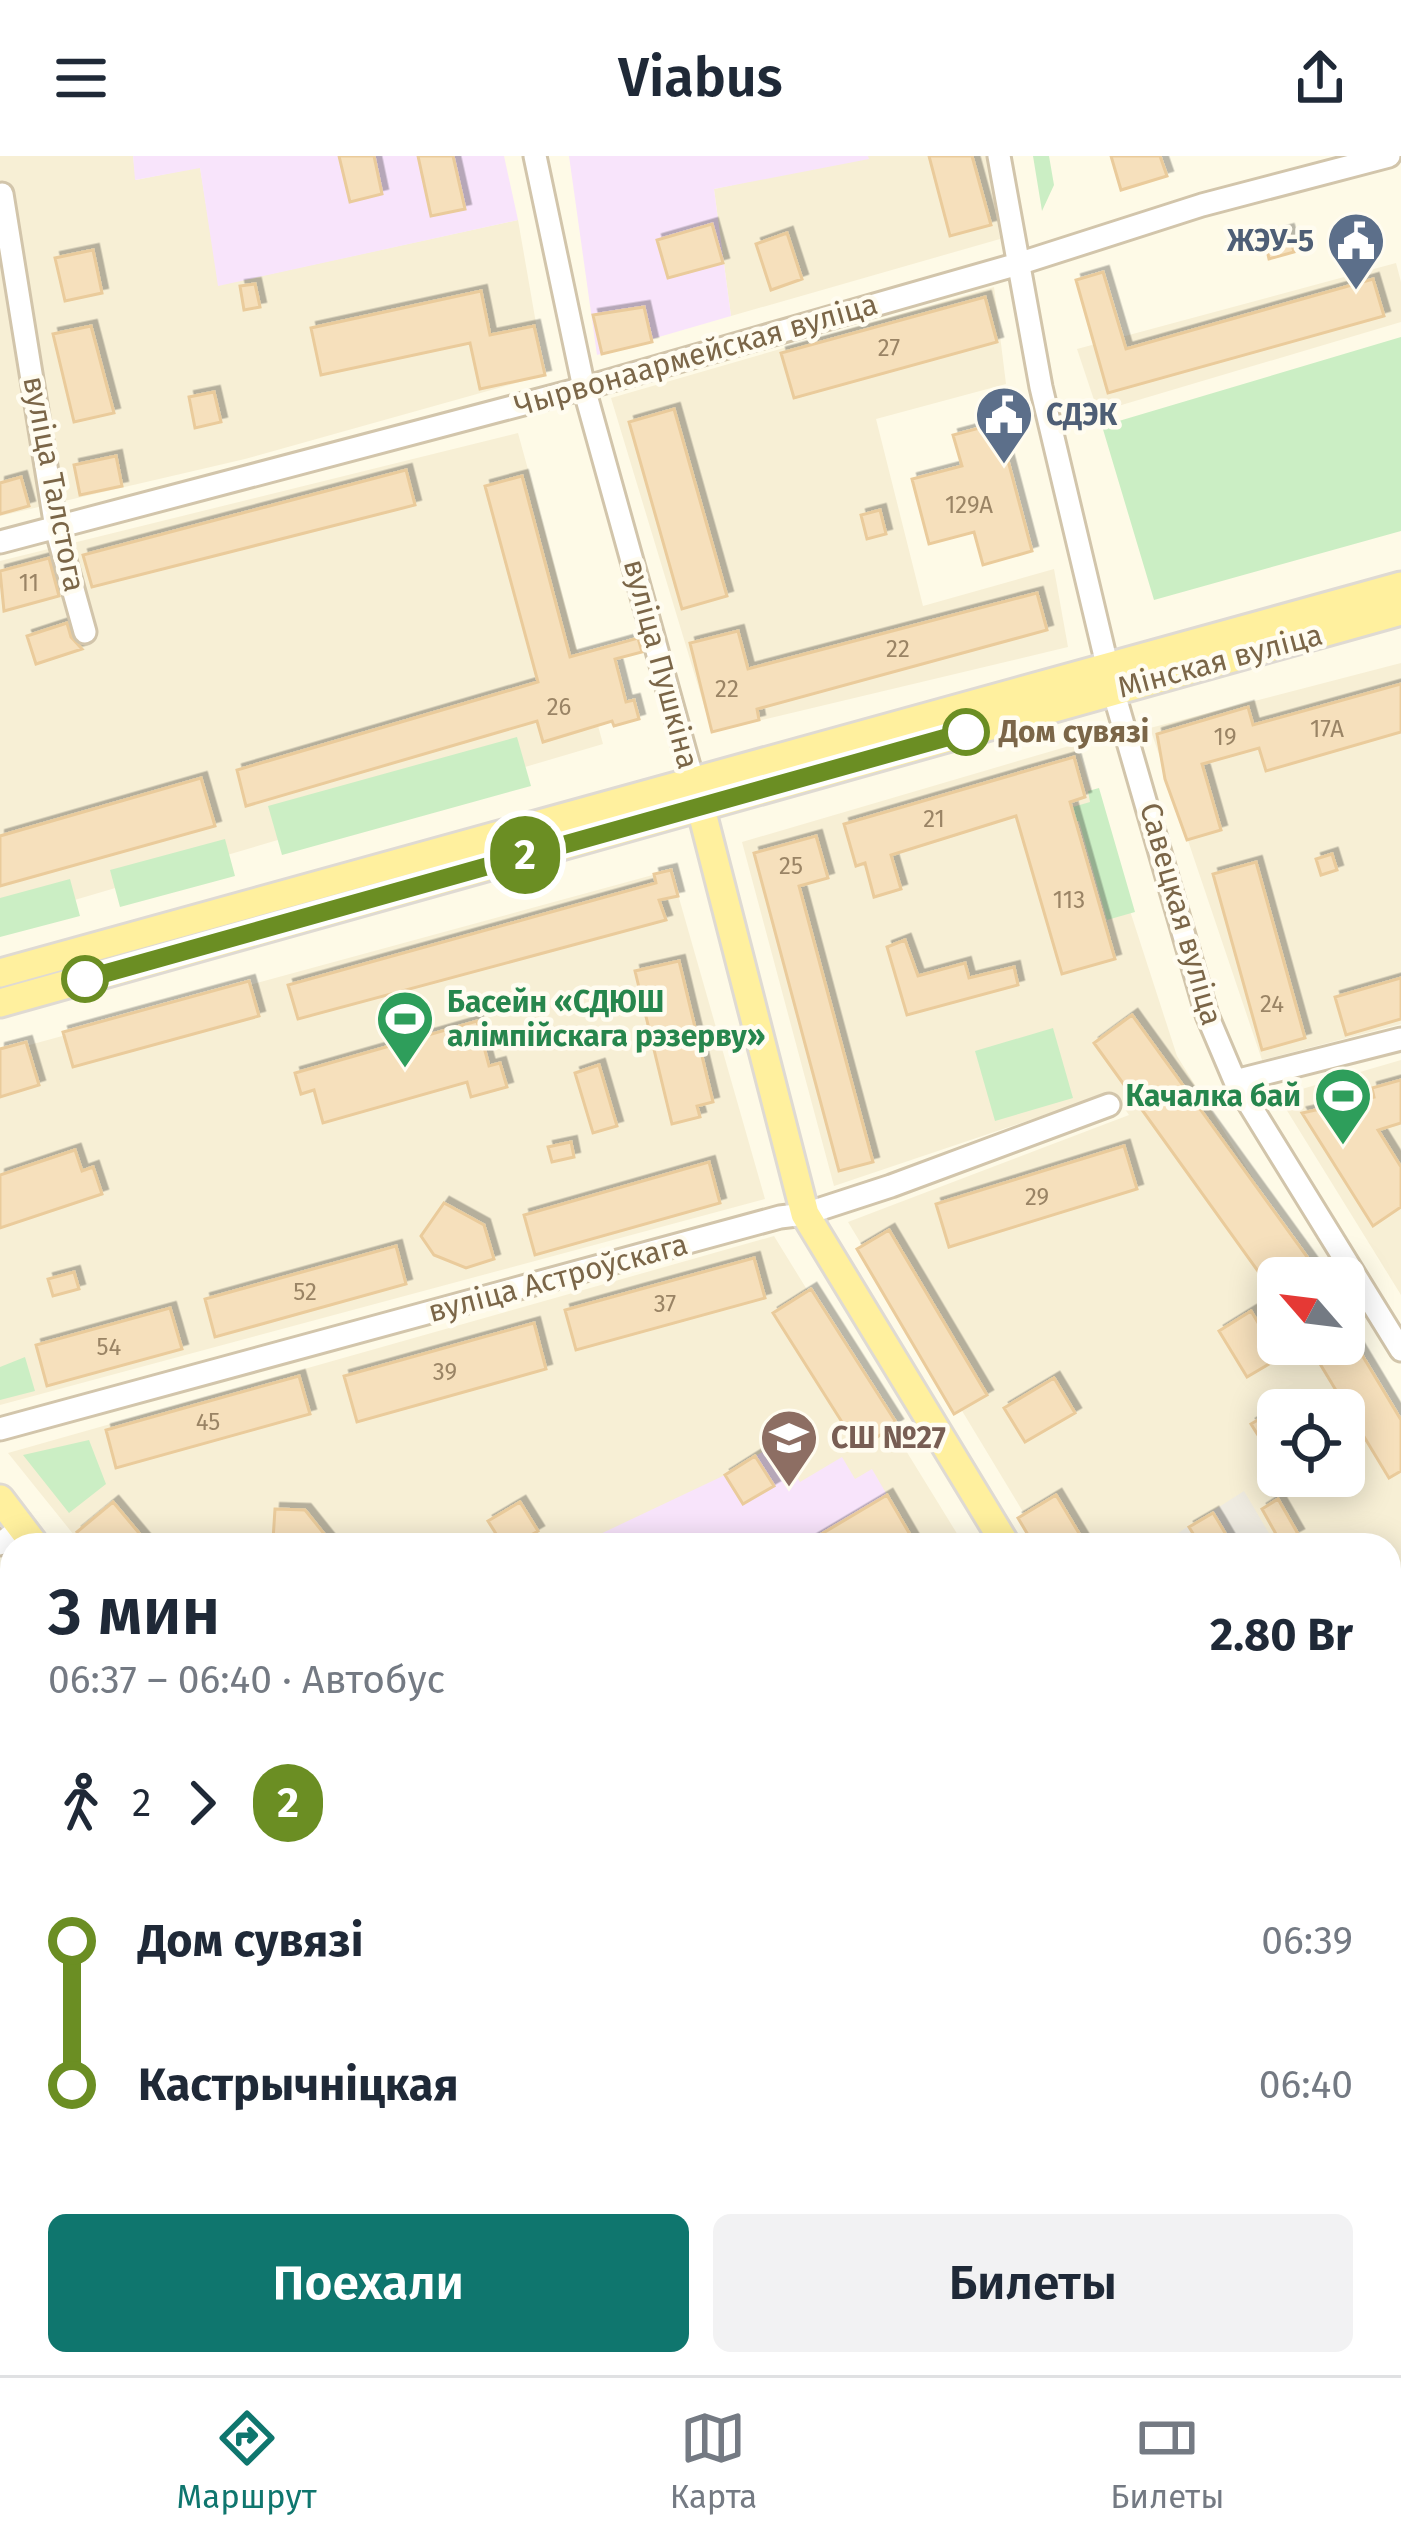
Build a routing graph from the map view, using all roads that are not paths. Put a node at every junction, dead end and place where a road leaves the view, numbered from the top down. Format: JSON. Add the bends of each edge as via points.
{"nodes":[{"id":1,"x":535,"y":156,"type":"edge"},
{"id":2,"x":999,"y":156,"type":"edge"},
{"id":3,"x":1389,"y":156,"type":"edge"},
{"id":4,"x":2,"y":194,"type":"edge"},
{"id":5,"x":1018,"y":264,"type":"junction"},
{"id":6,"x":584,"y":388,"type":"junction"},
{"id":7,"x":56,"y":528,"type":"junction"},
{"id":8,"x":0,"y":542,"type":"edge"},
{"id":9,"x":1401,"y":586,"type":"edge"},
{"id":10,"x":1401,"y":611,"type":"edge"},
{"id":11,"x":85,"y":632,"type":"dead end"},
{"id":12,"x":1111,"y":680,"type":"junction"},
{"id":13,"x":697,"y":796,"type":"junction"},
{"id":14,"x":0,"y":974,"type":"edge"},
{"id":15,"x":0,"y":1003,"type":"edge"},
{"id":16,"x":1401,"y":1040,"type":"edge"},
{"id":17,"x":1235,"y":1081,"type":"junction"},
{"id":18,"x":1109,"y":1106,"type":"dead end"},
{"id":19,"x":805,"y":1214,"type":"junction"},
{"id":20,"x":1401,"y":1350,"type":"edge"},
{"id":21,"x":0,"y":1429,"type":"edge"},
{"id":22,"x":0,"y":1499,"type":"edge"},
{"id":23,"x":16,"y":1533,"type":"edge"},
{"id":24,"x":999,"y":1533,"type":"edge"}],
"edges":[{"from":1,"to":6,"type":"street","name":"вуліца Пушкіна"},
{"from":2,"to":5,"type":"street","name":"Савецкая вуліца"},
{"from":3,"to":5,"type":"street","name":"Чырвонаармейская вуліца"},
{"from":4,"to":7,"type":"street","name":"вуліца Талстога"},
{"from":5,"to":6,"type":"street","name":"Чырвонаармейская вуліца"},
{"from":5,"to":12,"type":"street","name":"Савецкая вуліца"},
{"from":6,"to":7,"type":"street","name":"Чырвонаармейская вуліца"},
{"from":6,"to":13,"type":"street","name":"вуліца Пушкіна"},
{"from":7,"to":8,"type":"street","name":"Чырвонаармейская вуліца"},
{"from":7,"to":11,"type":"street","name":"вуліца Талстога"},
{"from":9,"to":12,"type":"main road","name":"Мінская вуліца"},
{"from":10,"to":12,"type":"main road","name":"Мінская вуліца"},
{"from":12,"to":13,"type":"main road","name":"Мінская вуліца"},
{"from":12,"to":17,"type":"street","name":"Савецкая вуліца","via":[[1207,1015]]},
{"from":13,"to":14,"type":"main road","name":"Мінская вуліца"},
{"from":13,"to":15,"type":"main road","name":"Мінская вуліца"},
{"from":13,"to":19,"type":"main road","name":"вуліца Пушкіна"},
{"from":16,"to":17,"type":"street"},
{"from":17,"to":20,"type":"street","name":"Савецкая вуліца"},
{"from":18,"to":19,"type":"street","name":"вуліца Астроўскага"},
{"from":19,"to":21,"type":"street","name":"вуліца Астроўскага"},
{"from":19,"to":24,"type":"main road","name":"вуліца Пушкіна"},
{"from":22,"to":23,"type":"main road"}]}
